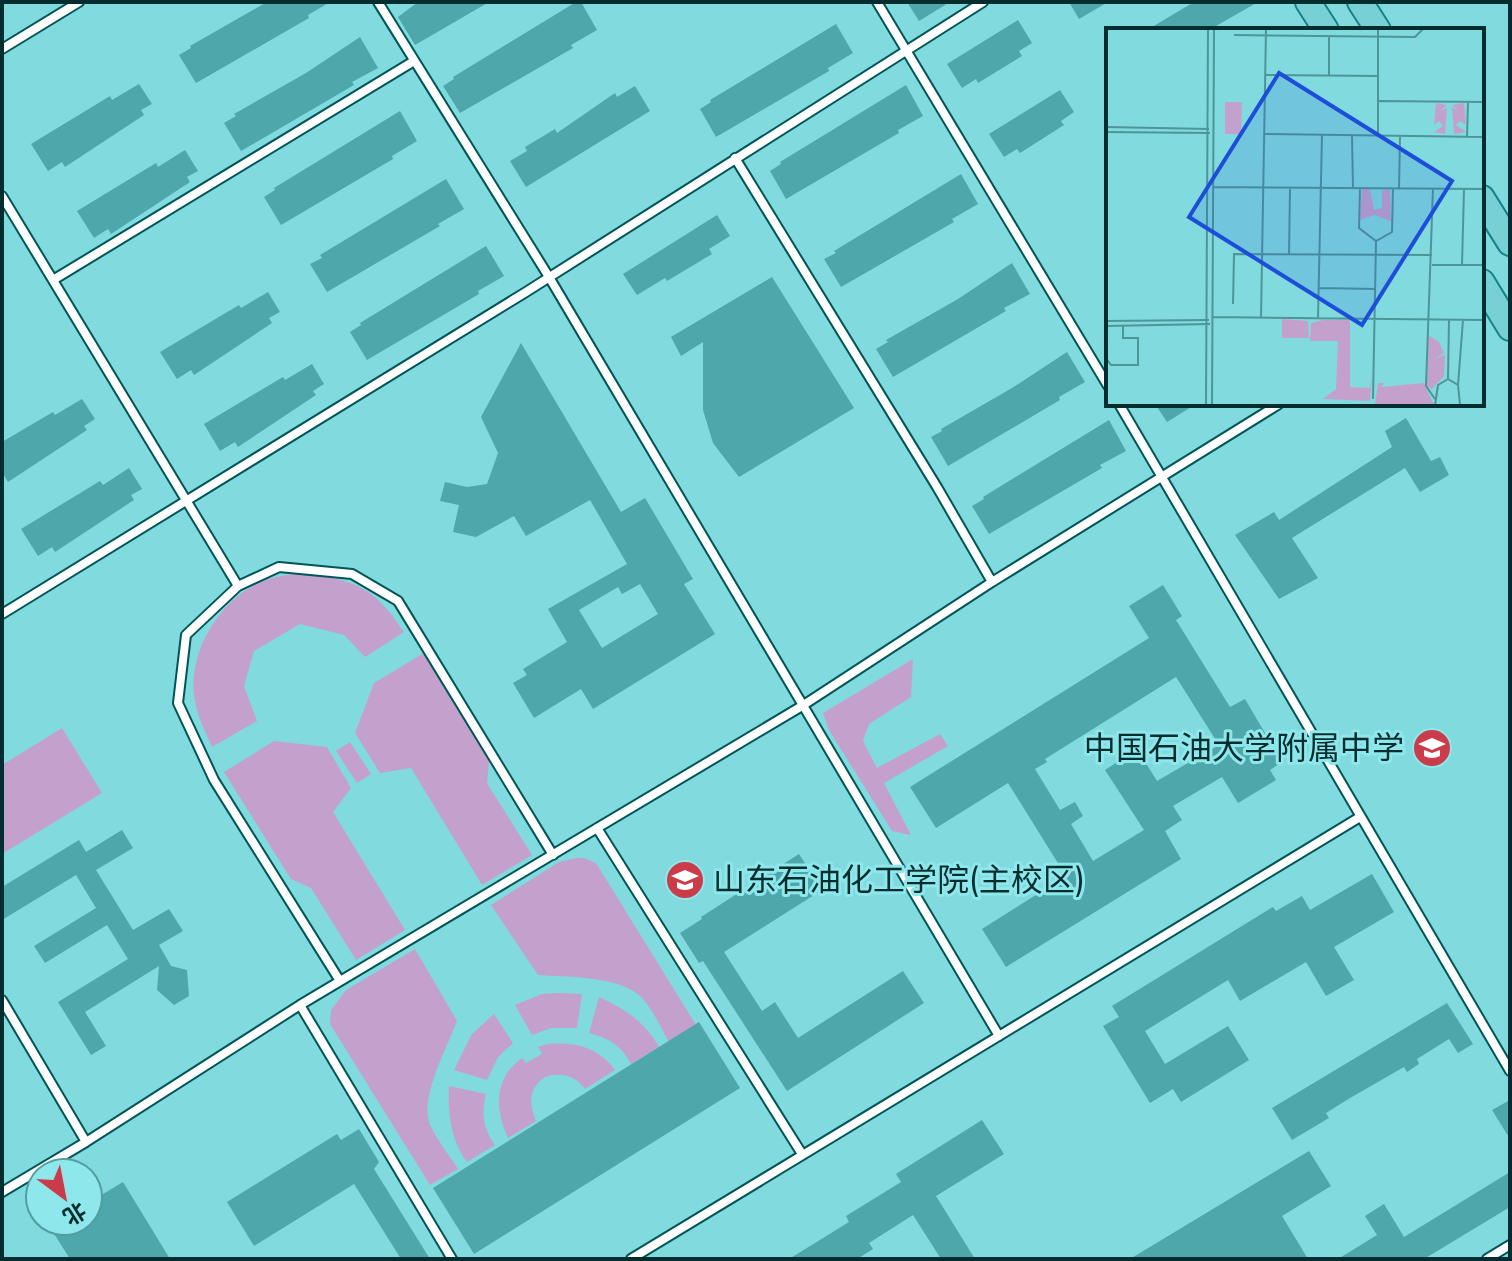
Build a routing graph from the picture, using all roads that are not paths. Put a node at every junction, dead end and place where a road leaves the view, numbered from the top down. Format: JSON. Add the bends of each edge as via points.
{"nodes":[{"id":1,"x":79,"y":2,"type":"edge"},
{"id":2,"x":378,"y":2,"type":"edge"},
{"id":3,"x":877,"y":2,"type":"edge"},
{"id":4,"x":983,"y":2,"type":"edge"},
{"id":5,"x":1308,"y":2,"type":"edge"},
{"id":6,"x":1360,"y":2,"type":"edge"},
{"id":7,"x":1325,"y":28,"type":"edge"},
{"id":8,"x":1377,"y":28,"type":"edge"},
{"id":9,"x":2,"y":49,"type":"edge"},
{"id":10,"x":906,"y":49,"type":"junction"},
{"id":11,"x":414,"y":61,"type":"junction"},
{"id":12,"x":735,"y":158,"type":"junction"},
{"id":13,"x":2,"y":196,"type":"edge"},
{"id":14,"x":1484,"y":201,"type":"edge"},
{"id":15,"x":1510,"y":243,"type":"edge"},
{"id":16,"x":549,"y":277,"type":"junction"},
{"id":17,"x":53,"y":280,"type":"junction"},
{"id":18,"x":1484,"y":285,"type":"edge"},
{"id":19,"x":1510,"y":328,"type":"edge"},
{"id":20,"x":1106,"y":383,"type":"edge"},
{"id":21,"x":1120,"y":406,"type":"edge"},
{"id":22,"x":1276,"y":406,"type":"edge"},
{"id":23,"x":1162,"y":475,"type":"junction"},
{"id":24,"x":188,"y":502,"type":"junction"},
{"id":25,"x":992,"y":582,"type":"junction"},
{"id":26,"x":238,"y":586,"type":"junction"},
{"id":27,"x":2,"y":614,"type":"edge"},
{"id":28,"x":802,"y":706,"type":"junction"},
{"id":29,"x":1360,"y":817,"type":"junction"},
{"id":30,"x":597,"y":828,"type":"junction"},
{"id":31,"x":553,"y":855,"type":"junction"},
{"id":32,"x":340,"y":981,"type":"junction"},
{"id":33,"x":2,"y":1000,"type":"edge"},
{"id":34,"x":300,"y":1005,"type":"junction"},
{"id":35,"x":999,"y":1035,"type":"junction"},
{"id":36,"x":1510,"y":1071,"type":"edge"},
{"id":37,"x":86,"y":1142,"type":"junction"},
{"id":38,"x":802,"y":1154,"type":"junction"},
{"id":39,"x":2,"y":1192,"type":"edge"},
{"id":40,"x":1510,"y":1245,"type":"edge"},
{"id":41,"x":642,"y":1256,"type":"edge"},
{"id":42,"x":452,"y":1259,"type":"edge"},
{"id":43,"x":631,"y":1259,"type":"edge"},
{"id":44,"x":1487,"y":1259,"type":"edge"}],
"edges":[{"from":1,"to":9,"type":"lane"},
{"from":2,"to":11,"type":"lane"},
{"from":3,"to":10,"type":"lane"},
{"from":4,"to":10,"type":"lane"},
{"from":5,"to":7,"type":"main road"},
{"from":6,"to":8,"type":"main road"},
{"from":10,"to":12,"type":"lane"},
{"from":10,"to":20,"type":"lane"},
{"from":11,"to":16,"type":"lane"},
{"from":11,"to":17,"type":"lane"},
{"from":12,"to":16,"type":"lane"},
{"from":12,"to":25,"type":"lane"},
{"from":13,"to":17,"type":"lane"},
{"from":14,"to":15,"type":"main road"},
{"from":16,"to":24,"type":"lane"},
{"from":16,"to":28,"type":"lane"},
{"from":17,"to":24,"type":"lane"},
{"from":18,"to":19,"type":"main road"},
{"from":21,"to":23,"type":"lane"},
{"from":22,"to":23,"type":"lane"},
{"from":23,"to":25,"type":"lane"},
{"from":23,"to":29,"type":"lane"},
{"from":24,"to":26,"type":"lane"},
{"from":24,"to":27,"type":"lane"},
{"from":25,"to":28,"type":"lane"},
{"from":26,"to":31,"type":"lane","via":[[279,567],[352,574],[398,601]]},
{"from":26,"to":32,"type":"lane","via":[[186,635],[178,703],[214,780]]},
{"from":28,"to":30,"type":"lane"},
{"from":28,"to":35,"type":"lane"},
{"from":29,"to":35,"type":"lane"},
{"from":29,"to":36,"type":"lane"},
{"from":30,"to":31,"type":"lane"},
{"from":30,"to":38,"type":"lane"},
{"from":31,"to":32,"type":"lane"},
{"from":32,"to":34,"type":"lane"},
{"from":33,"to":37,"type":"lane"},
{"from":34,"to":37,"type":"lane"},
{"from":34,"to":42,"type":"lane"},
{"from":35,"to":38,"type":"lane"},
{"from":37,"to":39,"type":"lane"},
{"from":38,"to":41,"type":"lane"},
{"from":40,"to":44,"type":"lane"},
{"from":41,"to":43,"type":"lane"}]}
